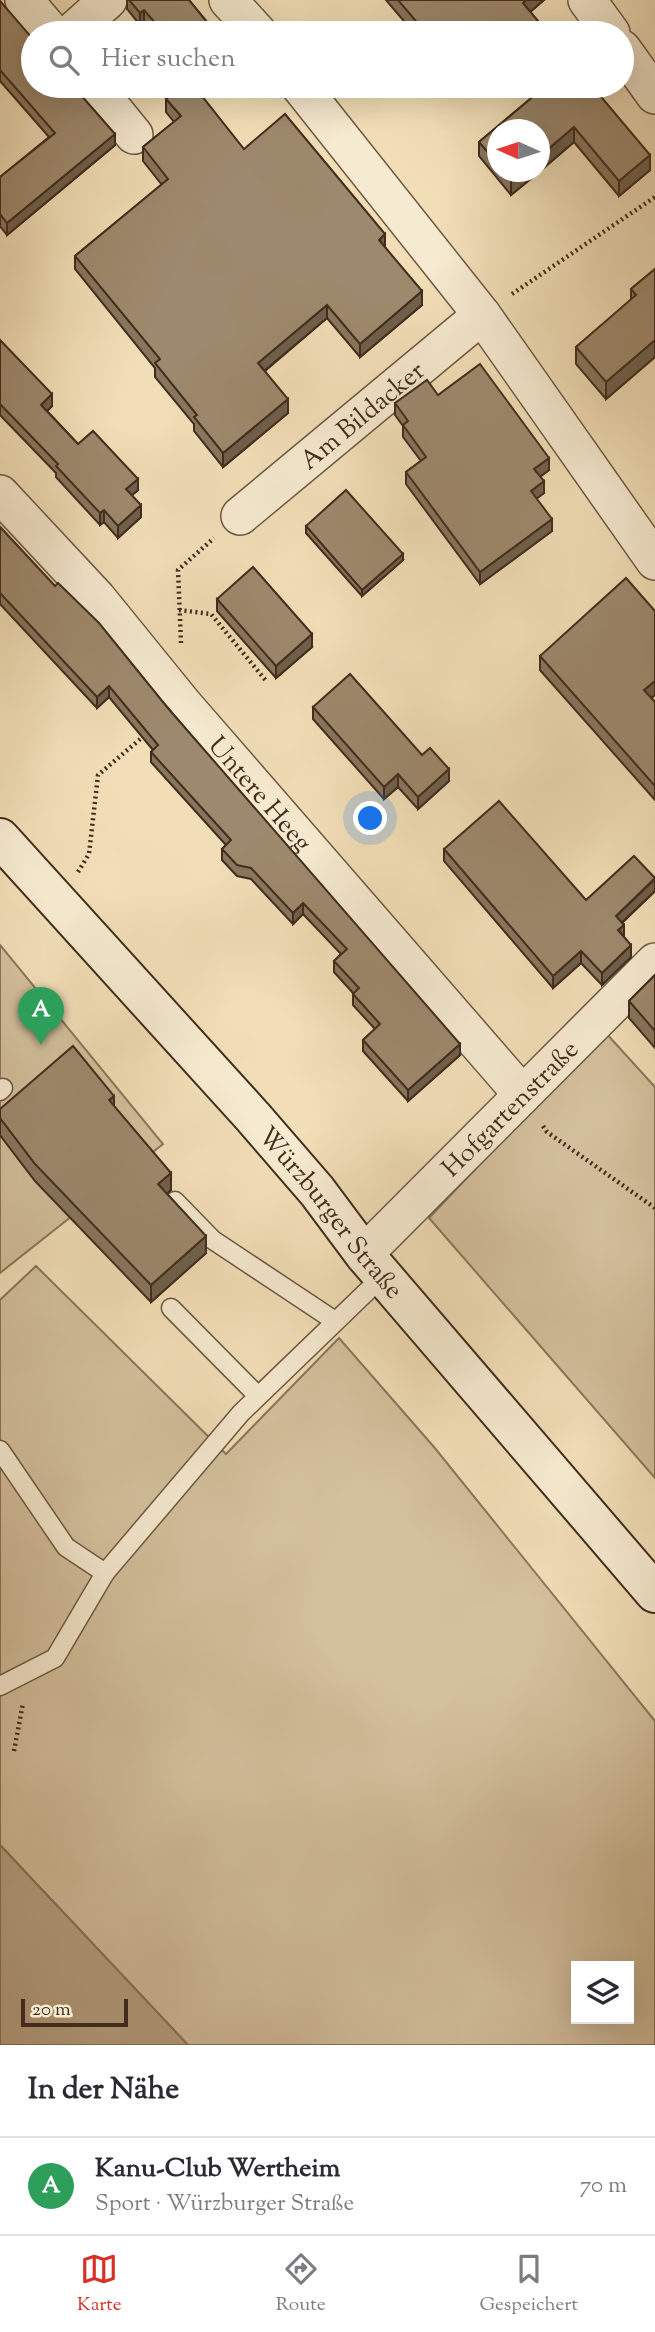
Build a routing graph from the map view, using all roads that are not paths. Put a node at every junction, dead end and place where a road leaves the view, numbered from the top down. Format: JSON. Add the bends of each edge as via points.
{"nodes":[{"id":1,"x":24,"y":0,"type":"edge"},
{"id":2,"x":108,"y":0,"type":"edge"},
{"id":3,"x":228,"y":0,"type":"edge"},
{"id":4,"x":587,"y":0,"type":"edge"},
{"id":5,"x":42,"y":21,"type":"edge"},
{"id":6,"x":84,"y":21,"type":"edge"},
{"id":7,"x":247,"y":21,"type":"edge"},
{"id":8,"x":602,"y":21,"type":"edge"},
{"id":9,"x":634,"y":66,"type":"edge"},
{"id":10,"x":655,"y":95,"type":"edge"},
{"id":11,"x":104,"y":98,"type":"edge"},
{"id":12,"x":311,"y":98,"type":"edge"},
{"id":13,"x":134,"y":135,"type":"dead end"},
{"id":14,"x":496,"y":305,"type":"junction"},
{"id":15,"x":0,"y":494,"type":"edge"},
{"id":16,"x":232,"y":523,"type":"road end"},
{"id":17,"x":655,"y":561,"type":"edge"},
{"id":18,"x":0,"y":838,"type":"edge"},
{"id":19,"x":655,"y":962,"type":"edge"},
{"id":20,"x":522,"y":1094,"type":"junction"},
{"id":21,"x":175,"y":1201,"type":"edge"},
{"id":22,"x":374,"y":1265,"type":"junction"},
{"id":23,"x":172,"y":1308,"type":"dead end"},
{"id":24,"x":335,"y":1321,"type":"junction"},
{"id":25,"x":258,"y":1396,"type":"junction"},
{"id":26,"x":0,"y":1450,"type":"edge"},
{"id":27,"x":105,"y":1573,"type":"junction"},
{"id":28,"x":655,"y":1593,"type":"edge"},
{"id":29,"x":0,"y":1686,"type":"edge"}],
"edges":[{"from":1,"to":5,"type":"street"},
{"from":2,"to":6,"type":"street"},
{"from":3,"to":7,"type":"street"},
{"from":4,"to":8,"type":"street"},
{"from":9,"to":10,"type":"street"},
{"from":11,"to":13,"type":"street"},
{"from":12,"to":14,"type":"street"},
{"from":14,"to":16,"type":"street","name":"Am Bildacker"},
{"from":14,"to":17,"type":"street"},
{"from":15,"to":20,"type":"street","name":"Untere Heeg","via":[[97,598],[183,704]]},
{"from":18,"to":22,"type":"main road","name":"Würzburger Straße","via":[[253,1117]]},
{"from":19,"to":20,"type":"street","name":"Hofgartenstraße"},
{"from":20,"to":22,"type":"street","name":"Hofgartenstraße"},
{"from":21,"to":24,"type":"lane","via":[[213,1240]]},
{"from":22,"to":24,"type":"lane"},
{"from":22,"to":28,"type":"main road","name":"Würzburger Straße"},
{"from":23,"to":25,"type":"lane"},
{"from":24,"to":25,"type":"lane"},
{"from":25,"to":27,"type":"lane"},
{"from":26,"to":27,"type":"lane","via":[[66,1548]]},
{"from":27,"to":29,"type":"lane","via":[[55,1658]]}]}
